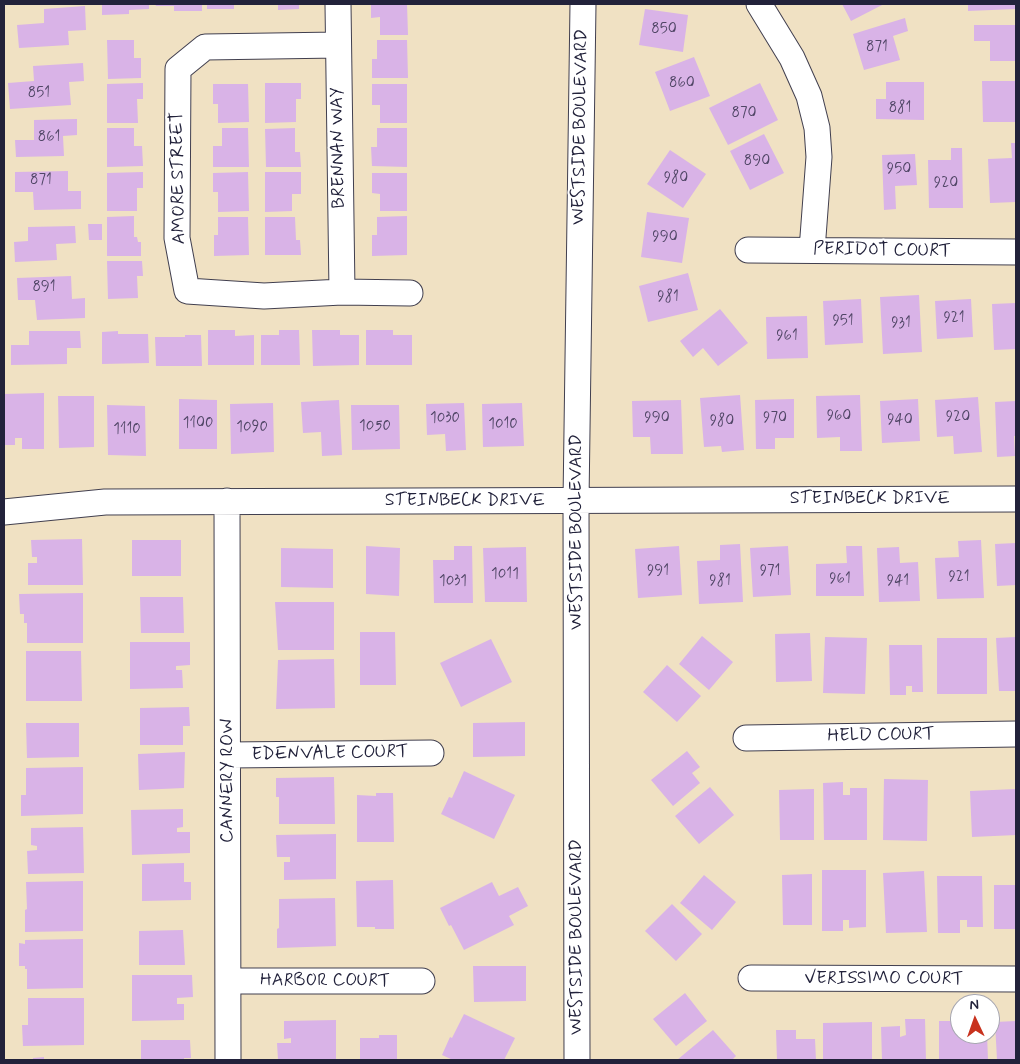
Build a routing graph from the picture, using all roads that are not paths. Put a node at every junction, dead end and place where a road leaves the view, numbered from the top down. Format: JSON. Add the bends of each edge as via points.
{"nodes":[{"id":1,"x":338,"y":4,"type":"edge"},
{"id":2,"x":583,"y":4,"type":"edge"},
{"id":3,"x":759,"y":4,"type":"edge"},
{"id":4,"x":338,"y":44,"type":"junction"},
{"id":5,"x":748,"y":250,"type":"dead end"},
{"id":6,"x":812,"y":250,"type":"junction"},
{"id":7,"x":1016,"y":252,"type":"edge"},
{"id":8,"x":342,"y":292,"type":"junction"},
{"id":9,"x":410,"y":293,"type":"dead end"},
{"id":10,"x":1016,"y":499,"type":"edge"},
{"id":11,"x":227,"y":501,"type":"junction"},
{"id":12,"x":576,"y":501,"type":"junction"},
{"id":13,"x":4,"y":512,"type":"edge"},
{"id":14,"x":1016,"y":734,"type":"edge"},
{"id":15,"x":746,"y":738,"type":"dead end"},
{"id":16,"x":431,"y":753,"type":"dead end"},
{"id":17,"x":228,"y":755,"type":"junction"},
{"id":18,"x":751,"y":978,"type":"dead end"},
{"id":19,"x":1016,"y":979,"type":"edge"},
{"id":20,"x":228,"y":981,"type":"junction"},
{"id":21,"x":422,"y":981,"type":"dead end"},
{"id":22,"x":228,"y":1060,"type":"edge"},
{"id":23,"x":577,"y":1060,"type":"edge"}],
"edges":[{"from":1,"to":4,"type":"street","name":"BRENNAN WAY"},
{"from":2,"to":12,"type":"street","name":"WESTSIDE BOULEVARD"},
{"from":3,"to":6,"type":"street","via":[[792,58],[809,96],[817,128],[819,157]]},
{"from":4,"to":8,"type":"street","name":"BRENNAN WAY"},
{"from":4,"to":8,"type":"street","name":"AMORE STREET","via":[[205,47],[178,69],[178,238],[187,291],[264,296]]},
{"from":5,"to":6,"type":"street","name":"PERIDOT COURT"},
{"from":6,"to":7,"type":"street","name":"PERIDOT COURT"},
{"from":8,"to":9,"type":"street","name":"AMORE STREET"},
{"from":10,"to":12,"type":"street","name":"STEINBECK DRIVE"},
{"from":11,"to":12,"type":"street","name":"STEINBECK DRIVE"},
{"from":11,"to":13,"type":"street","name":"STEINBECK DRIVE","via":[[105,502]]},
{"from":11,"to":17,"type":"street","name":"CANNERY ROW"},
{"from":12,"to":23,"type":"street","name":"WESTSIDE BOULEVARD"},
{"from":14,"to":15,"type":"street","name":"HELD COURT"},
{"from":16,"to":17,"type":"street","name":"EDENVALE COURT"},
{"from":17,"to":20,"type":"street","name":"CANNERY ROW"},
{"from":18,"to":19,"type":"street","name":"VERISSIMO COURT"},
{"from":20,"to":21,"type":"street","name":"HARBOR COURT"},
{"from":20,"to":22,"type":"street","name":"CANNERY ROW"}]}
